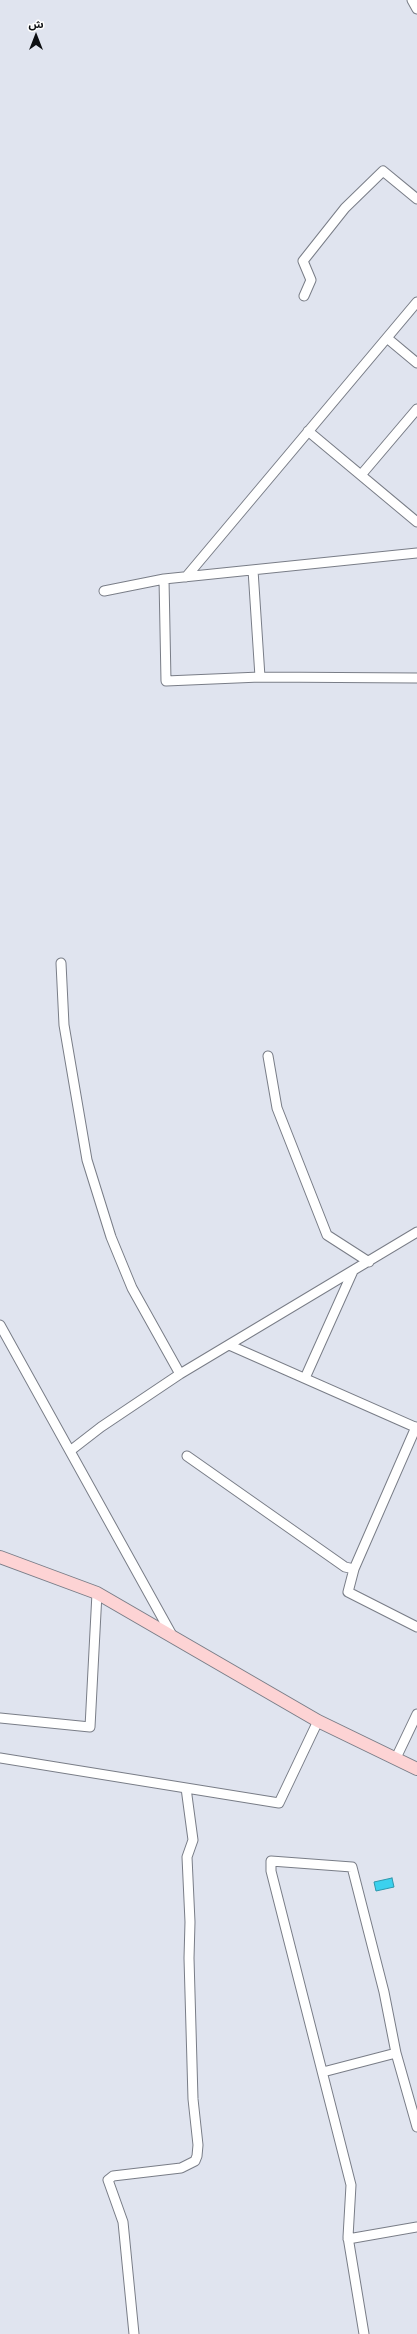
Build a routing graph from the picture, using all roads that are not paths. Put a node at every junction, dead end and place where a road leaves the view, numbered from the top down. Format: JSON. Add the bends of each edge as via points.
{"nodes":[{"id":1,"x":412,"y":0,"type":"edge"},
{"id":2,"x":417,"y":9,"type":"edge"},
{"id":3,"x":417,"y":199,"type":"edge"},
{"id":4,"x":304,"y":296,"type":"dead end"},
{"id":5,"x":417,"y":302,"type":"edge"},
{"id":6,"x":387,"y":338,"type":"junction"},
{"id":7,"x":417,"y":363,"type":"edge"},
{"id":8,"x":417,"y":409,"type":"edge"},
{"id":9,"x":308,"y":431,"type":"junction"},
{"id":10,"x":361,"y":476,"type":"junction"},
{"id":11,"x":417,"y":522,"type":"edge"},
{"id":12,"x":417,"y":553,"type":"edge"},
{"id":13,"x":253,"y":570,"type":"junction"},
{"id":14,"x":186,"y":577,"type":"junction"},
{"id":15,"x":164,"y":579,"type":"junction"},
{"id":16,"x":104,"y":591,"type":"dead end"},
{"id":17,"x":260,"y":677,"type":"junction"},
{"id":18,"x":417,"y":678,"type":"edge"},
{"id":19,"x":61,"y":963,"type":"dead end"},
{"id":20,"x":268,"y":1056,"type":"dead end"},
{"id":21,"x":417,"y":1232,"type":"edge"},
{"id":22,"x":368,"y":1262,"type":"junction"},
{"id":23,"x":353,"y":1271,"type":"junction"},
{"id":24,"x":0,"y":1324,"type":"edge"},
{"id":25,"x":229,"y":1345,"type":"junction"},
{"id":26,"x":180,"y":1374,"type":"junction"},
{"id":27,"x":305,"y":1378,"type":"junction"},
{"id":28,"x":416,"y":1427,"type":"edge"},
{"id":29,"x":70,"y":1451,"type":"junction"},
{"id":30,"x":187,"y":1456,"type":"dead end"},
{"id":31,"x":0,"y":1557,"type":"edge"},
{"id":32,"x":354,"y":1569,"type":"junction"},
{"id":33,"x":97,"y":1593,"type":"junction"},
{"id":34,"x":417,"y":1627,"type":"edge"},
{"id":35,"x":173,"y":1637,"type":"junction"},
{"id":36,"x":417,"y":1714,"type":"edge"},
{"id":37,"x":0,"y":1718,"type":"edge"},
{"id":38,"x":318,"y":1721,"type":"junction"},
{"id":39,"x":0,"y":1758,"type":"edge"},
{"id":40,"x":396,"y":1758,"type":"junction"},
{"id":41,"x":417,"y":1768,"type":"edge"},
{"id":42,"x":186,"y":1788,"type":"junction"},
{"id":43,"x":396,"y":2053,"type":"junction"},
{"id":44,"x":324,"y":2072,"type":"junction"},
{"id":45,"x":417,"y":2127,"type":"edge"},
{"id":46,"x":417,"y":2227,"type":"edge"},
{"id":47,"x":348,"y":2240,"type":"junction"},
{"id":48,"x":134,"y":2334,"type":"edge"},
{"id":49,"x":364,"y":2334,"type":"edge"}],
"edges":[{"from":1,"to":2,"type":"street"},
{"from":3,"to":4,"type":"street","via":[[383,171],[346,208],[303,261],[311,280]]},
{"from":5,"to":6,"type":"street"},
{"from":6,"to":7,"type":"street"},
{"from":6,"to":9,"type":"street"},
{"from":8,"to":10,"type":"street"},
{"from":9,"to":10,"type":"street"},
{"from":9,"to":14,"type":"street"},
{"from":10,"to":11,"type":"street"},
{"from":12,"to":13,"type":"street"},
{"from":13,"to":14,"type":"street"},
{"from":13,"to":17,"type":"street"},
{"from":14,"to":15,"type":"street"},
{"from":15,"to":16,"type":"street"},
{"from":15,"to":17,"type":"street","via":[[166,681]]},
{"from":17,"to":18,"type":"street"},
{"from":19,"to":26,"type":"street","via":[[64,1025],[87,1160],[111,1237],[132,1288]]},
{"from":20,"to":22,"type":"street","via":[[277,1108],[327,1235]]},
{"from":21,"to":22,"type":"street"},
{"from":22,"to":23,"type":"street"},
{"from":23,"to":25,"type":"street"},
{"from":23,"to":27,"type":"street"},
{"from":24,"to":29,"type":"street"},
{"from":25,"to":26,"type":"street"},
{"from":25,"to":27,"type":"street"},
{"from":26,"to":29,"type":"street"},
{"from":27,"to":28,"type":"street"},
{"from":28,"to":32,"type":"street"},
{"from":29,"to":35,"type":"street"},
{"from":30,"to":32,"type":"street","via":[[345,1567]]},
{"from":31,"to":33,"type":"street"},
{"from":32,"to":34,"type":"street","via":[[348,1592]]},
{"from":33,"to":35,"type":"street"},
{"from":33,"to":37,"type":"street","via":[[90,1727]]},
{"from":35,"to":38,"type":"street"},
{"from":36,"to":40,"type":"street"},
{"from":38,"to":40,"type":"street"},
{"from":38,"to":42,"type":"street","via":[[278,1803]]},
{"from":39,"to":42,"type":"street"},
{"from":40,"to":41,"type":"street"},
{"from":42,"to":48,"type":"street","via":[[193,1840],[187,1858],[190,1922],[188,1958],[197,2156],[189,2166],[113,2176],[108,2180],[123,2222]]},
{"from":43,"to":44,"type":"street"},
{"from":43,"to":44,"type":"street","via":[[384,1992],[352,1867],[271,1861]]},
{"from":43,"to":45,"type":"street"},
{"from":44,"to":47,"type":"street","via":[[351,2185]]},
{"from":46,"to":47,"type":"street"},
{"from":47,"to":49,"type":"street"}]}
